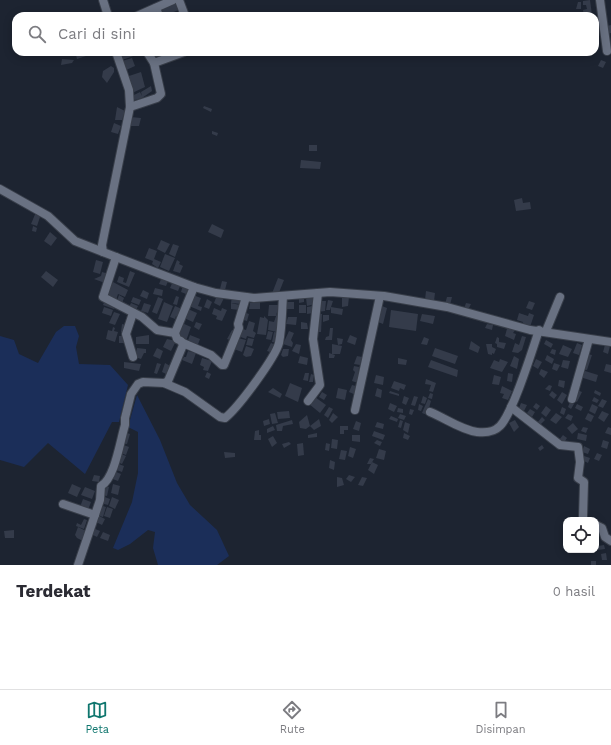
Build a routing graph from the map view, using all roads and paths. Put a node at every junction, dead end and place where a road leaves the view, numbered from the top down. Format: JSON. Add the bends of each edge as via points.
{"nodes":[{"id":1,"x":103,"y":0,"type":"edge"},
{"id":2,"x":173,"y":0,"type":"edge"},
{"id":3,"x":178,"y":0,"type":"edge"},
{"id":4,"x":600,"y":0,"type":"edge"},
{"id":5,"x":107,"y":12,"type":"edge"},
{"id":6,"x":157,"y":12,"type":"edge"},
{"id":7,"x":183,"y":12,"type":"edge"},
{"id":8,"x":607,"y":51,"type":"dead end"},
{"id":9,"x":117,"y":56,"type":"edge"},
{"id":10,"x":150,"y":56,"type":"edge"},
{"id":11,"x":170,"y":56,"type":"edge"},
{"id":12,"x":154,"y":63,"type":"junction"},
{"id":13,"x":130,"y":108,"type":"junction"},
{"id":14,"x":0,"y":189,"type":"edge"},
{"id":15,"x":103,"y":252,"type":"junction"},
{"id":16,"x":116,"y":257,"type":"junction"},
{"id":17,"x":194,"y":288,"type":"junction"},
{"id":18,"x":318,"y":293,"type":"junction"},
{"id":19,"x":283,"y":296,"type":"junction"},
{"id":20,"x":380,"y":296,"type":"junction"},
{"id":21,"x":246,"y":297,"type":"junction"},
{"id":22,"x":560,"y":297,"type":"dead end"},
{"id":23,"x":133,"y":313,"type":"junction"},
{"id":24,"x":543,"y":331,"type":"junction"},
{"id":25,"x":175,"y":333,"type":"junction"},
{"id":26,"x":589,"y":339,"type":"junction"},
{"id":27,"x":611,"y":342,"type":"edge"},
{"id":28,"x":183,"y":343,"type":"junction"},
{"id":29,"x":133,"y":357,"type":"dead end"},
{"id":30,"x":164,"y":383,"type":"junction"},
{"id":31,"x":572,"y":399,"type":"dead end"},
{"id":32,"x":308,"y":402,"type":"dead end"},
{"id":33,"x":511,"y":407,"type":"junction"},
{"id":34,"x":355,"y":410,"type":"dead end"},
{"id":35,"x":430,"y":412,"type":"dead end"},
{"id":36,"x":63,"y":504,"type":"dead end"},
{"id":37,"x":95,"y":515,"type":"junction"},
{"id":38,"x":583,"y":517,"type":"edge"},
{"id":39,"x":599,"y":526,"type":"edge"},
{"id":40,"x":611,"y":541,"type":"edge"},
{"id":41,"x":78,"y":565,"type":"edge"}],
"edges":[{"from":1,"to":5,"type":"street"},
{"from":2,"to":6,"type":"street"},
{"from":3,"to":7,"type":"street"},
{"from":4,"to":8,"type":"street"},
{"from":9,"to":13,"type":"street","via":[[129,90]]},
{"from":10,"to":12,"type":"street"},
{"from":11,"to":12,"type":"street"},
{"from":12,"to":13,"type":"street","via":[[161,94]]},
{"from":13,"to":15,"type":"street","via":[[102,245]]},
{"from":14,"to":15,"type":"street","via":[[48,216],[75,241]]},
{"from":15,"to":16,"type":"street"},
{"from":16,"to":17,"type":"street"},
{"from":16,"to":23,"type":"street","via":[[103,296]]},
{"from":17,"to":21,"type":"street"},
{"from":17,"to":25,"type":"street"},
{"from":18,"to":19,"type":"street"},
{"from":18,"to":20,"type":"street"},
{"from":18,"to":32,"type":"street","via":[[313,339],[320,385]]},
{"from":19,"to":21,"type":"street"},
{"from":19,"to":30,"type":"street","via":[[277,348],[265,370],[227,417],[220,417],[187,392]]},
{"from":20,"to":24,"type":"street","via":[[447,307]]},
{"from":20,"to":34,"type":"street"},
{"from":21,"to":28,"type":"street","via":[[239,328],[224,365],[210,354]]},
{"from":22,"to":24,"type":"street"},
{"from":23,"to":25,"type":"street","via":[[157,330]]},
{"from":23,"to":29,"type":"street","via":[[126,334]]},
{"from":24,"to":26,"type":"street"},
{"from":24,"to":33,"type":"street"},
{"from":25,"to":28,"type":"street","via":[[177,339]]},
{"from":26,"to":27,"type":"street"},
{"from":26,"to":31,"type":"street"},
{"from":28,"to":30,"type":"street","via":[[170,377]]},
{"from":30,"to":37,"type":"street","via":[[141,382],[131,394],[112,469],[108,481],[101,486]]},
{"from":33,"to":35,"type":"street","via":[[501,425],[487,433],[464,428]]},
{"from":33,"to":38,"type":"street","via":[[560,445],[578,448],[578,477],[584,482]]},
{"from":36,"to":37,"type":"street"},
{"from":37,"to":41,"type":"street"},
{"from":39,"to":40,"type":"street"}]}
